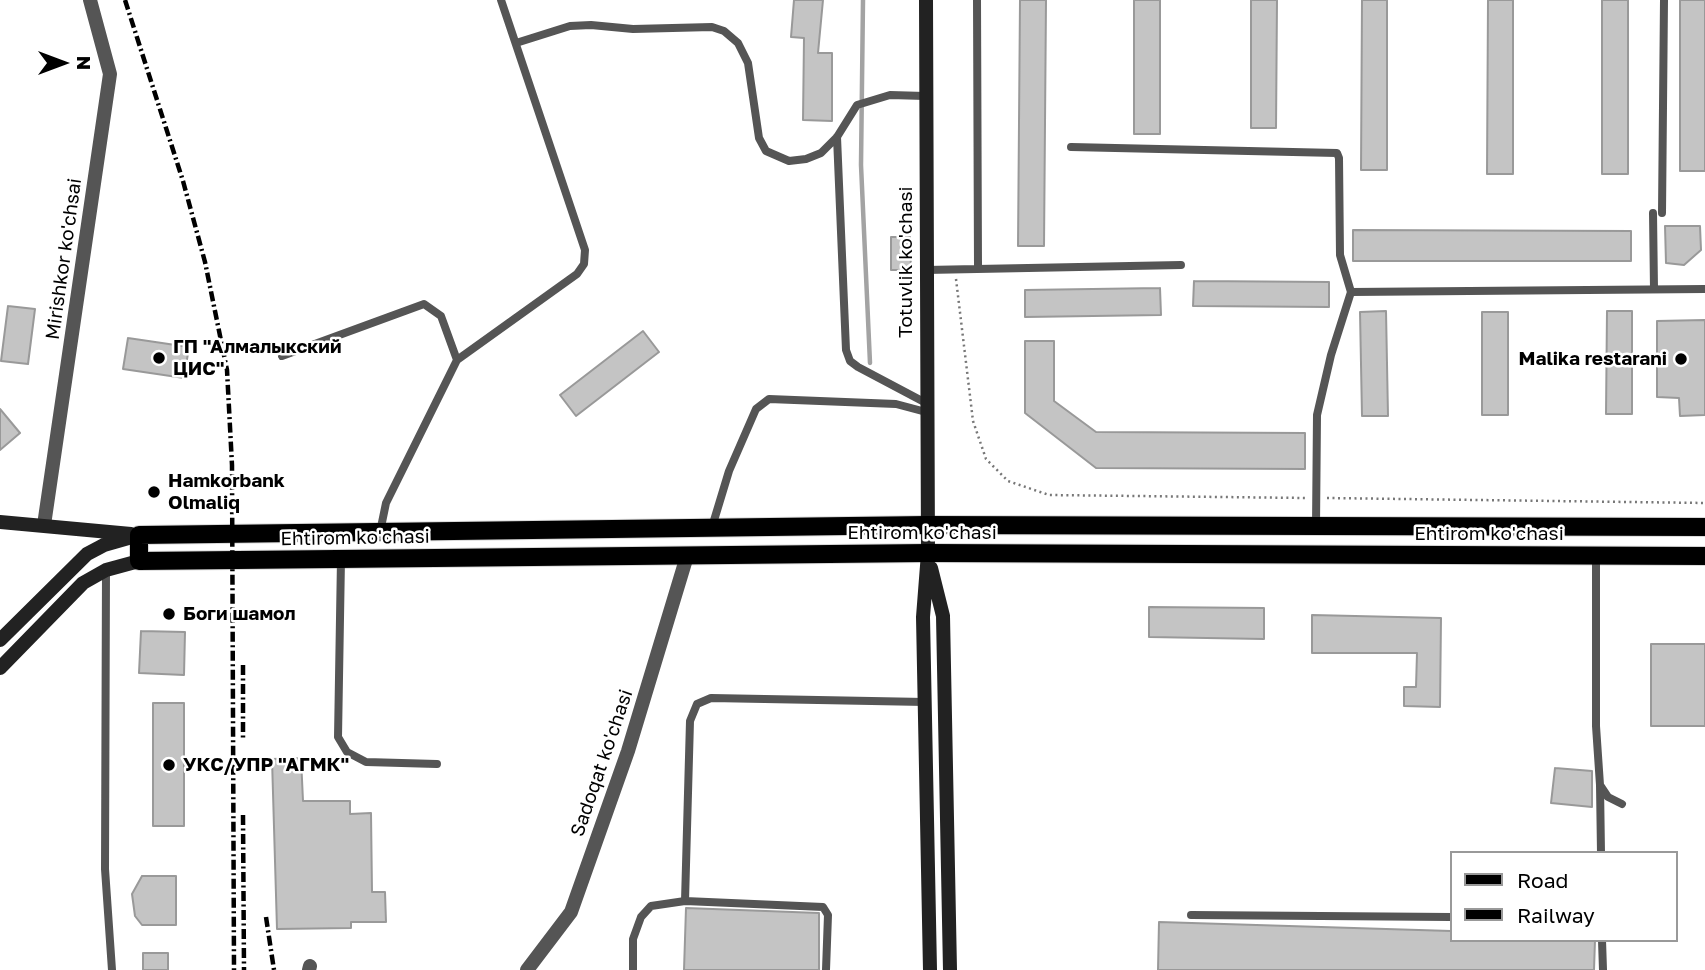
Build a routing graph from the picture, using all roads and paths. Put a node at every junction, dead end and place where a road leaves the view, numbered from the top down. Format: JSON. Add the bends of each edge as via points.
{"nodes":[{"id":1,"x":90,"y":0,"type":"edge"},
{"id":2,"x":501,"y":0,"type":"edge"},
{"id":3,"x":926,"y":0,"type":"edge"},
{"id":4,"x":977,"y":0,"type":"edge"},
{"id":5,"x":1664,"y":0,"type":"edge"},
{"id":6,"x":516,"y":43,"type":"junction"},
{"id":7,"x":925,"y":96,"type":"junction"},
{"id":8,"x":836,"y":137,"type":"junction"},
{"id":9,"x":1071,"y":147,"type":"dead end"},
{"id":10,"x":1181,"y":265,"type":"dead end"},
{"id":11,"x":978,"y":268,"type":"junction"},
{"id":12,"x":955,"y":269,"type":"junction"},
{"id":13,"x":926,"y":270,"type":"junction"},
{"id":14,"x":1654,"y":289,"type":"junction"},
{"id":15,"x":1705,"y":289,"type":"edge"},
{"id":16,"x":1351,"y":292,"type":"junction"},
{"id":17,"x":282,"y":356,"type":"dead end"},
{"id":18,"x":457,"y":360,"type":"junction"},
{"id":19,"x":926,"y":407,"type":"junction"},
{"id":20,"x":1316,"y":498,"type":"junction"},
{"id":21,"x":1705,"y":503,"type":"edge"},
{"id":22,"x":0,"y":522,"type":"edge"},
{"id":23,"x":927,"y":524,"type":"junction"},
{"id":24,"x":44,"y":525,"type":"junction"},
{"id":25,"x":1316,"y":526,"type":"junction"},
{"id":26,"x":712,"y":527,"type":"junction"},
{"id":27,"x":1705,"y":527,"type":"edge"},
{"id":28,"x":380,"y":532,"type":"junction"},
{"id":29,"x":139,"y":535,"type":"junction"},
{"id":30,"x":928,"y":553,"type":"junction"},
{"id":31,"x":687,"y":556,"type":"junction"},
{"id":32,"x":1596,"y":556,"type":"junction"},
{"id":33,"x":1705,"y":556,"type":"edge"},
{"id":34,"x":341,"y":559,"type":"junction"},
{"id":35,"x":139,"y":561,"type":"junction"},
{"id":36,"x":106,"y":570,"type":"junction"},
{"id":37,"x":0,"y":640,"type":"edge"},
{"id":38,"x":0,"y":668,"type":"edge"},
{"id":39,"x":925,"y":702,"type":"junction"},
{"id":40,"x":436,"y":764,"type":"dead end"},
{"id":41,"x":1600,"y":785,"type":"junction"},
{"id":42,"x":1622,"y":804,"type":"dead end"},
{"id":43,"x":1601,"y":851,"type":"edge"},
{"id":44,"x":685,"y":901,"type":"junction"},
{"id":45,"x":1191,"y":915,"type":"dead end"},
{"id":46,"x":1450,"y":917,"type":"edge"},
{"id":47,"x":1602,"y":942,"type":"edge"},
{"id":48,"x":112,"y":970,"type":"edge"},
{"id":49,"x":527,"y":970,"type":"edge"},
{"id":50,"x":633,"y":970,"type":"edge"},
{"id":51,"x":826,"y":970,"type":"edge"},
{"id":52,"x":930,"y":970,"type":"edge"},
{"id":53,"x":950,"y":970,"type":"edge"},
{"id":54,"x":1602,"y":970,"type":"edge"}],
"edges":[{"from":1,"to":24,"type":"street","name":"Mirishkor ko'chsai","via":[[110,74]]},
{"from":2,"to":6,"type":"lane"},
{"from":3,"to":7,"type":"main road","name":"Totuvlik ko'chasi"},
{"from":4,"to":11,"type":"lane"},
{"from":5,"to":14,"type":"lane"},
{"from":6,"to":8,"type":"lane","via":[[570,26],[712,27],[738,43],[748,63],[754,116],[766,151],[789,161],[806,159],[821,153]]},
{"from":6,"to":18,"type":"lane","via":[[585,250],[584,264],[577,274]]},
{"from":7,"to":8,"type":"lane","via":[[890,95],[857,105]]},
{"from":7,"to":13,"type":"main road","name":"Totuvlik ko'chasi"},
{"from":8,"to":19,"type":"lane","via":[[846,351],[858,367]]},
{"from":9,"to":16,"type":"lane","via":[[1337,153],[1340,255]]},
{"from":10,"to":11,"type":"lane"},
{"from":11,"to":12,"type":"lane"},
{"from":12,"to":13,"type":"lane"},
{"from":12,"to":20,"type":"path","via":[[973,421],[986,459],[1008,481],[1049,495]]},
{"from":13,"to":19,"type":"main road","name":"Totuvlik ko'chasi"},
{"from":14,"to":15,"type":"lane"},
{"from":14,"to":16,"type":"lane"},
{"from":16,"to":20,"type":"lane","via":[[1317,415]]},
{"from":17,"to":18,"type":"lane","via":[[424,304],[441,316]]},
{"from":18,"to":28,"type":"lane","via":[[386,503]]},
{"from":19,"to":23,"type":"main road","name":"Totuvlik ko'chasi"},
{"from":19,"to":26,"type":"lane","via":[[769,399],[756,409],[729,471]]},
{"from":20,"to":21,"type":"path"},
{"from":20,"to":25,"type":"lane"},
{"from":22,"to":24,"type":"main road"},
{"from":23,"to":25,"type":"main road","name":"Ehtirom ko'chasi"},
{"from":23,"to":26,"type":"main road","name":"Ehtirom ko'chasi"},
{"from":23,"to":30,"type":"main road","name":"Totuvlik ko'chasi"},
{"from":24,"to":29,"type":"main road"},
{"from":25,"to":27,"type":"main road","name":"Ehtirom ko'chasi"},
{"from":26,"to":28,"type":"main road","name":"Ehtirom ko'chasi"},
{"from":28,"to":29,"type":"main road","name":"Ehtirom ko'chasi"},
{"from":29,"to":35,"type":"main road"},
{"from":29,"to":37,"type":"main road","via":[[81,558]]},
{"from":30,"to":31,"type":"main road","name":"Ehtirom ko'chasi"},
{"from":30,"to":32,"type":"main road","name":"Ehtirom ko'chasi"},
{"from":30,"to":39,"type":"main road","via":[[923,617]]},
{"from":30,"to":53,"type":"main road","via":[[943,616]]},
{"from":31,"to":34,"type":"main road","name":"Ehtirom ko'chasi"},
{"from":31,"to":49,"type":"street","name":"Sadoqat ko'chasi","via":[[628,751],[571,912]]},
{"from":32,"to":33,"type":"main road","name":"Ehtirom ko'chasi"},
{"from":32,"to":41,"type":"lane"},
{"from":34,"to":35,"type":"main road","name":"Ehtirom ko'chasi"},
{"from":34,"to":40,"type":"lane","via":[[338,737],[347,752],[366,762]]},
{"from":35,"to":36,"type":"main road"},
{"from":36,"to":38,"type":"main road","via":[[79,587]]},
{"from":36,"to":48,"type":"lane","via":[[106,869]]},
{"from":39,"to":44,"type":"lane","via":[[711,698],[697,704],[690,722]]},
{"from":39,"to":52,"type":"main road"},
{"from":41,"to":42,"type":"lane","via":[[1608,797]]},
{"from":41,"to":43,"type":"lane"},
{"from":44,"to":50,"type":"lane","via":[[651,906],[641,916],[633,939]]},
{"from":44,"to":51,"type":"lane","via":[[823,906],[828,915]]},
{"from":45,"to":46,"type":"lane"},
{"from":47,"to":54,"type":"lane"}]}
